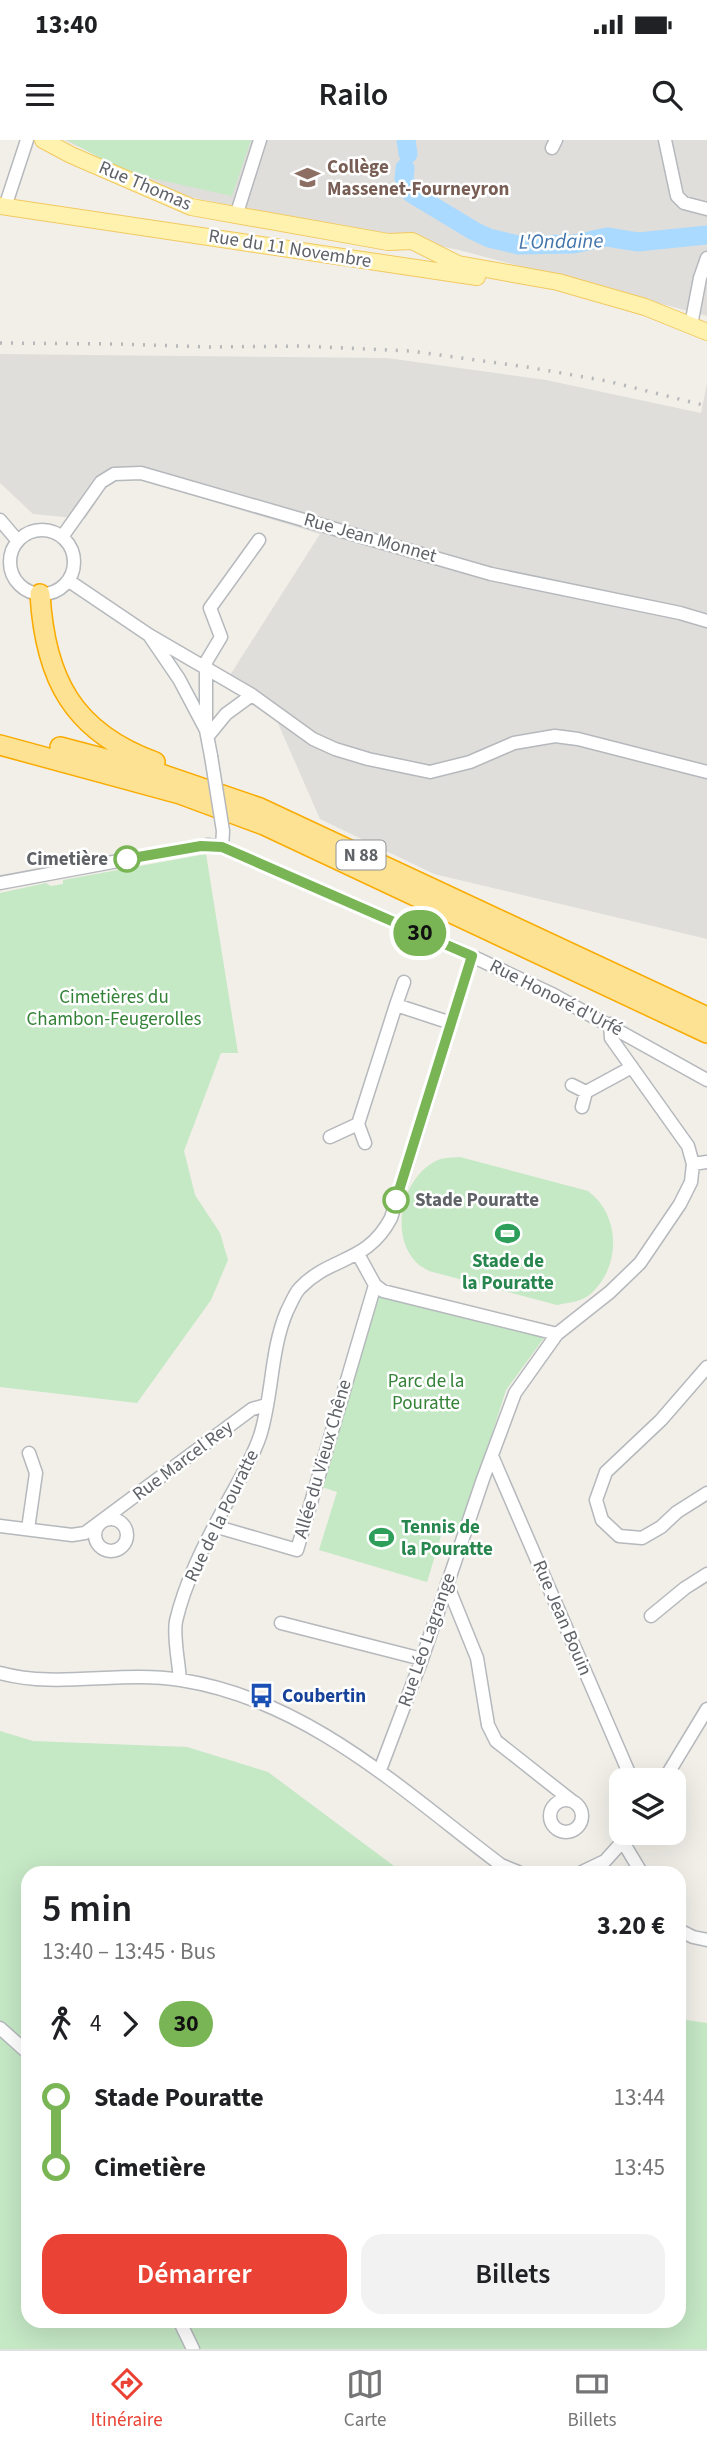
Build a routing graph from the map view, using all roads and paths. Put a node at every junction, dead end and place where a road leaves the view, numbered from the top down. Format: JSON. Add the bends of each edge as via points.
{"nodes":[{"id":1,"x":27,"y":140,"type":"edge"},
{"id":2,"x":43,"y":140,"type":"edge"},
{"id":3,"x":260,"y":140,"type":"edge"},
{"id":4,"x":665,"y":140,"type":"edge"},
{"id":5,"x":3,"y":206,"type":"edge"},
{"id":6,"x":707,"y":209,"type":"edge"},
{"id":7,"x":236,"y":216,"type":"junction"},
{"id":8,"x":418,"y":244,"type":"junction"},
{"id":9,"x":707,"y":258,"type":"edge"},
{"id":10,"x":409,"y":268,"type":"junction"},
{"id":11,"x":580,"y":289,"type":"junction"},
{"id":12,"x":691,"y":325,"type":"junction"},
{"id":13,"x":707,"y":332,"type":"edge"},
{"id":14,"x":0,"y":520,"type":"edge"},
{"id":15,"x":62,"y":537,"type":"junction"},
{"id":16,"x":17,"y":540,"type":"junction"},
{"id":17,"x":259,"y":540,"type":"dead end"},
{"id":18,"x":69,"y":580,"type":"junction"},
{"id":19,"x":40,"y":594,"type":"junction"},
{"id":20,"x":707,"y":621,"type":"edge"},
{"id":21,"x":149,"y":635,"type":"junction"},
{"id":22,"x":205,"y":669,"type":"junction"},
{"id":23,"x":253,"y":695,"type":"junction"},
{"id":24,"x":0,"y":732,"type":"edge"},
{"id":25,"x":207,"y":733,"type":"junction"},
{"id":26,"x":0,"y":745,"type":"edge"},
{"id":27,"x":0,"y":754,"type":"edge"},
{"id":28,"x":46,"y":757,"type":"junction"},
{"id":29,"x":707,"y":772,"type":"edge"},
{"id":30,"x":322,"y":837,"type":"junction"},
{"id":31,"x":222,"y":847,"type":"junction"},
{"id":32,"x":0,"y":883,"type":"edge"},
{"id":33,"x":472,"y":956,"type":"junction"},
{"id":34,"x":404,"y":982,"type":"dead end"},
{"id":35,"x":396,"y":1005,"type":"junction"},
{"id":36,"x":707,"y":1017,"type":"edge"},
{"id":37,"x":451,"y":1023,"type":"junction"},
{"id":38,"x":610,"y":1024,"type":"junction"},
{"id":39,"x":707,"y":1033,"type":"edge"},
{"id":40,"x":632,"y":1067,"type":"junction"},
{"id":41,"x":707,"y":1080,"type":"edge"},
{"id":42,"x":572,"y":1085,"type":"dead end"},
{"id":43,"x":586,"y":1092,"type":"junction"},
{"id":44,"x":582,"y":1107,"type":"dead end"},
{"id":45,"x":358,"y":1124,"type":"junction"},
{"id":46,"x":330,"y":1138,"type":"dead end"},
{"id":47,"x":365,"y":1143,"type":"dead end"},
{"id":48,"x":707,"y":1162,"type":"edge"},
{"id":49,"x":693,"y":1164,"type":"junction"},
{"id":50,"x":358,"y":1254,"type":"junction"},
{"id":51,"x":375,"y":1285,"type":"junction"},
{"id":52,"x":557,"y":1334,"type":"junction"},
{"id":53,"x":707,"y":1367,"type":"edge"},
{"id":54,"x":266,"y":1405,"type":"junction"},
{"id":55,"x":29,"y":1453,"type":"dead end"},
{"id":56,"x":492,"y":1456,"type":"junction"},
{"id":57,"x":707,"y":1493,"type":"edge"},
{"id":58,"x":214,"y":1525,"type":"junction"},
{"id":59,"x":0,"y":1526,"type":"edge"},
{"id":60,"x":28,"y":1529,"type":"junction"},
{"id":61,"x":707,"y":1574,"type":"edge"},
{"id":62,"x":447,"y":1584,"type":"junction"},
{"id":63,"x":651,"y":1616,"type":"dead end"},
{"id":64,"x":281,"y":1623,"type":"dead end"},
{"id":65,"x":422,"y":1659,"type":"junction"},
{"id":66,"x":0,"y":1673,"type":"edge"},
{"id":67,"x":180,"y":1679,"type":"junction"},
{"id":68,"x":707,"y":1709,"type":"edge"},
{"id":69,"x":627,"y":1768,"type":"edge"},
{"id":70,"x":671,"y":1768,"type":"edge"},
{"id":71,"x":380,"y":1770,"type":"junction"},
{"id":72,"x":572,"y":1801,"type":"dead end"},
{"id":73,"x":620,"y":1845,"type":"edge"},
{"id":74,"x":630,"y":1845,"type":"edge"},
{"id":75,"x":503,"y":1866,"type":"edge"},
{"id":76,"x":595,"y":1866,"type":"edge"},
{"id":77,"x":639,"y":1866,"type":"edge"},
{"id":78,"x":686,"y":1934,"type":"edge"},
{"id":79,"x":707,"y":1940,"type":"edge"},
{"id":80,"x":0,"y":2028,"type":"edge"},
{"id":81,"x":21,"y":2047,"type":"edge"},
{"id":82,"x":183,"y":2328,"type":"edge"},
{"id":83,"x":193,"y":2349,"type":"edge"}],
"edges":[{"from":1,"to":5,"type":"street"},
{"from":2,"to":7,"type":"main road","name":"Rue Thomas","via":[[191,207]]},
{"from":3,"to":7,"type":"street"},
{"from":4,"to":6,"type":"street","via":[[677,196],[684,203]]},
{"from":5,"to":10,"type":"main road","name":"Rue du 11 Novembre"},
{"from":7,"to":8,"type":"main road","name":"Rue Thomas"},
{"from":8,"to":10,"type":"main road","via":[[418,260]]},
{"from":8,"to":11,"type":"main road","name":"Rue Thomas","via":[[474,268]]},
{"from":9,"to":12,"type":"street"},
{"from":10,"to":11,"type":"main road","name":"Rue du 11 Novembre"},
{"from":11,"to":12,"type":"main road"},
{"from":12,"to":13,"type":"main road"},
{"from":14,"to":16,"type":"street"},
{"from":15,"to":16,"type":"street","via":[[39,530]]},
{"from":15,"to":18,"type":"street","via":[[73,553]]},
{"from":15,"to":20,"type":"street","name":"Rue Jean Monnet","via":[[101,482],[114,474],[141,472],[491,574]]},
{"from":16,"to":19,"type":"street","via":[[9,559],[14,579]]},
{"from":17,"to":22,"type":"street","via":[[210,608],[221,637]]},
{"from":18,"to":19,"type":"street","via":[[51,593]]},
{"from":18,"to":21,"type":"street"},
{"from":19,"to":30,"type":"highway","number":"N 88","via":[[42,629],[54,672],[64,694],[96,730],[146,759],[241,792]]},
{"from":21,"to":22,"type":"street"},
{"from":21,"to":25,"type":"street"},
{"from":22,"to":23,"type":"street"},
{"from":22,"to":25,"type":"street"},
{"from":23,"to":25,"type":"street"},
{"from":23,"to":29,"type":"street","via":[[313,739],[335,749],[430,772],[470,762],[514,743],[555,736]]},
{"from":24,"to":30,"type":"highway","number":"N 88","via":[[193,784]]},
{"from":25,"to":31,"type":"street","bridge":true},
{"from":26,"to":28,"type":"highway","number":"N 88"},
{"from":27,"to":28,"type":"highway"},
{"from":28,"to":39,"type":"highway","number":"N 88","via":[[180,794],[264,825]]},
{"from":30,"to":36,"type":"highway","number":"N 88"},
{"from":31,"to":32,"type":"street","name":"Rue Honoré d'Urfé","via":[[188,848]]},
{"from":31,"to":33,"type":"street","name":"Rue Honoré d'Urfé"},
{"from":33,"to":37,"type":"street","name":"Rue de la Pouratte"},
{"from":33,"to":38,"type":"street","name":"Rue Honoré d'Urfé"},
{"from":34,"to":35,"type":"street"},
{"from":35,"to":37,"type":"street"},
{"from":35,"to":45,"type":"street"},
{"from":37,"to":50,"type":"street","name":"Rue de la Pouratte","via":[[391,1218],[377,1240]]},
{"from":38,"to":40,"type":"street","via":[[611,1038]]},
{"from":38,"to":41,"type":"street","name":"Rue Honoré d'Urfé"},
{"from":40,"to":43,"type":"street"},
{"from":40,"to":49,"type":"street","via":[[676,1126]]},
{"from":42,"to":43,"type":"street"},
{"from":43,"to":44,"type":"street"},
{"from":45,"to":46,"type":"street"},
{"from":45,"to":47,"type":"street"},
{"from":48,"to":49,"type":"street"},
{"from":49,"to":52,"type":"street","name":"Rue Léo Lagrange","via":[[691,1182],[680,1204],[640,1263]]},
{"from":50,"to":51,"type":"street"},
{"from":50,"to":54,"type":"street","name":"Rue de la Pouratte","via":[[299,1289],[279,1333]]},
{"from":51,"to":52,"type":"street","via":[[383,1291]]},
{"from":51,"to":58,"type":"street","name":"Allée du Vieux Chêne","via":[[297,1550]]},
{"from":52,"to":56,"type":"street","name":"Rue Léo Lagrange","via":[[515,1393]]},
{"from":53,"to":57,"type":"street","via":[[661,1420],[606,1472],[596,1500],[602,1520],[619,1536],[642,1538]]},
{"from":54,"to":58,"type":"street","name":"Rue de la Pouratte","via":[[250,1462]]},
{"from":54,"to":60,"type":"street","name":"Rue Marcel Rey","via":[[253,1409],[85,1533]]},
{"from":55,"to":60,"type":"street","via":[[36,1473]]},
{"from":56,"to":62,"type":"street","name":"Rue Léo Lagrange"},
{"from":56,"to":69,"type":"street","name":"Rue Jean Bouin"},
{"from":58,"to":67,"type":"street","name":"Rue de la Pouratte","via":[[175,1624]]},
{"from":59,"to":60,"type":"street","name":"Rue Marcel Rey"},
{"from":61,"to":63,"type":"street"},
{"from":62,"to":65,"type":"street","name":"Rue Léo Lagrange"},
{"from":62,"to":72,"type":"street","via":[[477,1658],[488,1725],[496,1741]]},
{"from":64,"to":65,"type":"street"},
{"from":65,"to":71,"type":"street","name":"Rue Léo Lagrange"},
{"from":66,"to":67,"type":"street","via":[[44,1681],[118,1676]]},
{"from":67,"to":71,"type":"street","via":[[281,1711]]},
{"from":68,"to":70,"type":"street"},
{"from":71,"to":75,"type":"street"},
{"from":73,"to":76,"type":"street"},
{"from":74,"to":77,"type":"street"},
{"from":78,"to":79,"type":"street"},
{"from":80,"to":81,"type":"street"},
{"from":82,"to":83,"type":"street"}]}
